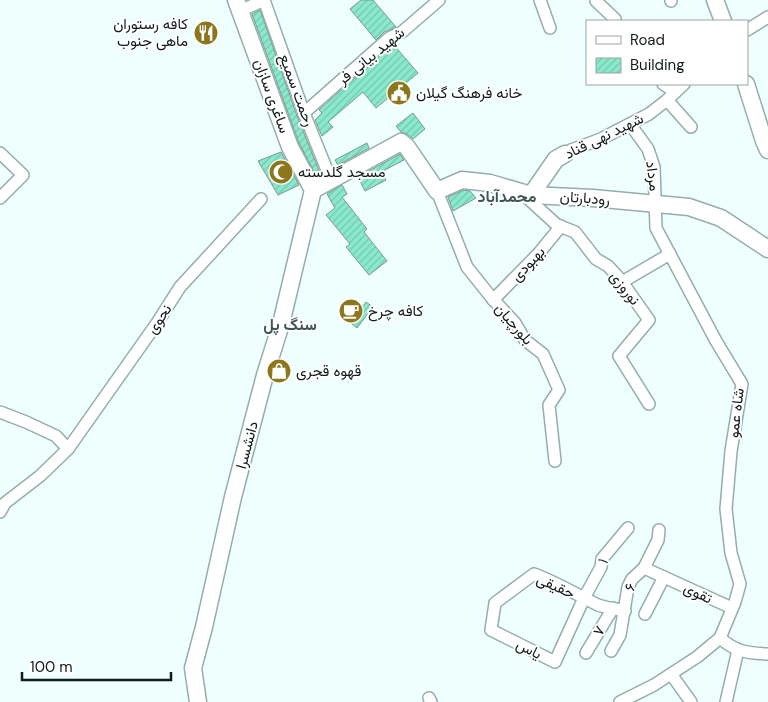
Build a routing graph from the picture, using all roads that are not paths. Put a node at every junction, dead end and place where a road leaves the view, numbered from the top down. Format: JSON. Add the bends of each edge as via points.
{"nodes":[{"id":1,"x":264,"y":0,"type":"edge"},
{"id":2,"x":439,"y":0,"type":"edge"},
{"id":3,"x":540,"y":0,"type":"edge"},
{"id":4,"x":716,"y":0,"type":"edge"},
{"id":5,"x":596,"y":1,"type":"edge"},
{"id":6,"x":238,"y":6,"type":"edge"},
{"id":7,"x":768,"y":17,"type":"edge"},
{"id":8,"x":614,"y":20,"type":"edge"},
{"id":9,"x":723,"y":20,"type":"edge"},
{"id":10,"x":550,"y":28,"type":"dead end"},
{"id":11,"x":748,"y":29,"type":"edge"},
{"id":12,"x":664,"y":85,"type":"edge"},
{"id":13,"x":683,"y":85,"type":"edge"},
{"id":14,"x":746,"y":85,"type":"edge"},
{"id":15,"x":671,"y":96,"type":"junction"},
{"id":16,"x":304,"y":113,"type":"junction"},
{"id":17,"x":630,"y":124,"type":"junction"},
{"id":18,"x":691,"y":127,"type":"dead end"},
{"id":19,"x":768,"y":150,"type":"edge"},
{"id":20,"x":0,"y":153,"type":"edge"},
{"id":21,"x":565,"y":154,"type":"joint"},
{"id":22,"x":331,"y":180,"type":"junction"},
{"id":23,"x":312,"y":190,"type":"junction"},
{"id":24,"x":437,"y":191,"type":"junction"},
{"id":25,"x":526,"y":194,"type":"junction"},
{"id":26,"x":0,"y":198,"type":"edge"},
{"id":27,"x":261,"y":200,"type":"dead end"},
{"id":28,"x":656,"y":204,"type":"junction"},
{"id":29,"x":561,"y":226,"type":"junction"},
{"id":30,"x":768,"y":249,"type":"edge"},
{"id":31,"x":670,"y":254,"type":"junction"},
{"id":32,"x":622,"y":282,"type":"junction"},
{"id":33,"x":493,"y":300,"type":"junction"},
{"id":34,"x":649,"y":404,"type":"dead end"},
{"id":35,"x":0,"y":412,"type":"edge"},
{"id":36,"x":68,"y":449,"type":"junction"},
{"id":37,"x":555,"y":461,"type":"dead end"},
{"id":38,"x":0,"y":512,"type":"edge"},
{"id":39,"x":628,"y":528,"type":"dead end"},
{"id":40,"x":659,"y":530,"type":"dead end"},
{"id":41,"x":644,"y":568,"type":"junction"},
{"id":42,"x":664,"y":577,"type":"junction"},
{"id":43,"x":584,"y":598,"type":"junction"},
{"id":44,"x":494,"y":603,"type":"joint"},
{"id":45,"x":613,"y":608,"type":"junction"},
{"id":46,"x":732,"y":608,"type":"junction"},
{"id":47,"x":625,"y":611,"type":"junction"},
{"id":48,"x":645,"y":614,"type":"dead end"},
{"id":49,"x":720,"y":638,"type":"junction"},
{"id":50,"x":738,"y":650,"type":"junction"},
{"id":51,"x":611,"y":651,"type":"dead end"},
{"id":52,"x":586,"y":653,"type":"dead end"},
{"id":53,"x":768,"y":654,"type":"edge"},
{"id":54,"x":671,"y":674,"type":"junction"},
{"id":55,"x":198,"y":702,"type":"edge"},
{"id":56,"x":620,"y":702,"type":"edge"},
{"id":57,"x":691,"y":702,"type":"edge"},
{"id":58,"x":726,"y":702,"type":"edge"}],
"edges":[{"from":1,"to":6,"type":"street"},
{"from":1,"to":16,"type":"street","name":"رحمت سمیع"},
{"from":2,"to":16,"type":"street","name":"شهید بیانی فر","via":[[402,32],[389,38]]},
{"from":3,"to":10,"type":"street"},
{"from":4,"to":9,"type":"street"},
{"from":5,"to":8,"type":"street"},
{"from":6,"to":23,"type":"street","name":"ساغری سازان","via":[[290,147]]},
{"from":7,"to":11,"type":"street"},
{"from":12,"to":15,"type":"street"},
{"from":13,"to":15,"type":"street","name":"شهید نهی قناد"},
{"from":14,"to":19,"type":"street"},
{"from":15,"to":17,"type":"street","name":"شهید نهی قناد"},
{"from":15,"to":18,"type":"street"},
{"from":16,"to":22,"type":"street","name":"رحمت سمیع"},
{"from":17,"to":21,"type":"street","name":"شهید نهی قناد"},
{"from":17,"to":28,"type":"street","name":"مرداد","via":[[648,149],[654,167]]},
{"from":20,"to":26,"type":"street","via":[[23,175]]},
{"from":21,"to":25,"type":"street","name":"شهید نهی قناد","via":[[556,159]]},
{"from":22,"to":23,"type":"street"},
{"from":22,"to":24,"type":"street","via":[[400,142]]},
{"from":23,"to":55,"type":"street","name":"دانشسرا","via":[[281,324],[235,488],[193,668]]},
{"from":24,"to":25,"type":"street","name":"رودبارتان","via":[[462,180],[490,183]]},
{"from":24,"to":33,"type":"street","name":"بلورچیان","via":[[467,267]]},
{"from":25,"to":28,"type":"street","name":"رودبارتان"},
{"from":25,"to":29,"type":"street","name":"نوروزی"},
{"from":27,"to":36,"type":"street","name":"نحوی","via":[[180,287]]},
{"from":28,"to":30,"type":"street","name":"رودبارتان","via":[[689,207],[721,218]]},
{"from":28,"to":31,"type":"street","name":"شاه عمو","via":[[656,228]]},
{"from":29,"to":32,"type":"street","name":"نوروزی","via":[[575,232],[596,259],[608,266]]},
{"from":29,"to":33,"type":"street","name":"بهبودی"},
{"from":31,"to":32,"type":"street"},
{"from":31,"to":46,"type":"street","name":"شاه عمو","via":[[742,384],[726,509],[731,553],[740,584]]},
{"from":32,"to":34,"type":"street","name":"نوروزی","via":[[649,320],[619,356]]},
{"from":33,"to":37,"type":"street","name":"بلورچیان","via":[[515,323],[525,340],[543,354],[559,390],[549,405]]},
{"from":35,"to":36,"type":"street","via":[[56,436]]},
{"from":36,"to":38,"type":"street","name":"نحوی","via":[[5,503]]},
{"from":39,"to":43,"type":"street","name":"۱","via":[[602,560]]},
{"from":40,"to":41,"type":"street","via":[[658,540]]},
{"from":41,"to":42,"type":"street","name":"تقوی"},
{"from":41,"to":47,"type":"street","name":"۶","via":[[628,587]]},
{"from":42,"to":46,"type":"street","name":"تقوی"},
{"from":42,"to":48,"type":"street","name":"تقوی"},
{"from":43,"to":44,"type":"street","name":"حقیقی","via":[[534,574]]},
{"from":43,"to":44,"type":"street","name":"یاس","via":[[555,662],[491,630]]},
{"from":43,"to":45,"type":"street","name":"حقیقی"},
{"from":45,"to":47,"type":"street","name":"حقیقی"},
{"from":45,"to":52,"type":"street","name":"۷"},
{"from":46,"to":49,"type":"street","name":"شاه عمو"},
{"from":47,"to":51,"type":"street","name":"۶","via":[[620,635]]},
{"from":49,"to":50,"type":"street"},
{"from":49,"to":54,"type":"street"},
{"from":50,"to":53,"type":"street"},
{"from":50,"to":58,"type":"street"},
{"from":54,"to":56,"type":"street"},
{"from":54,"to":57,"type":"street"}]}
